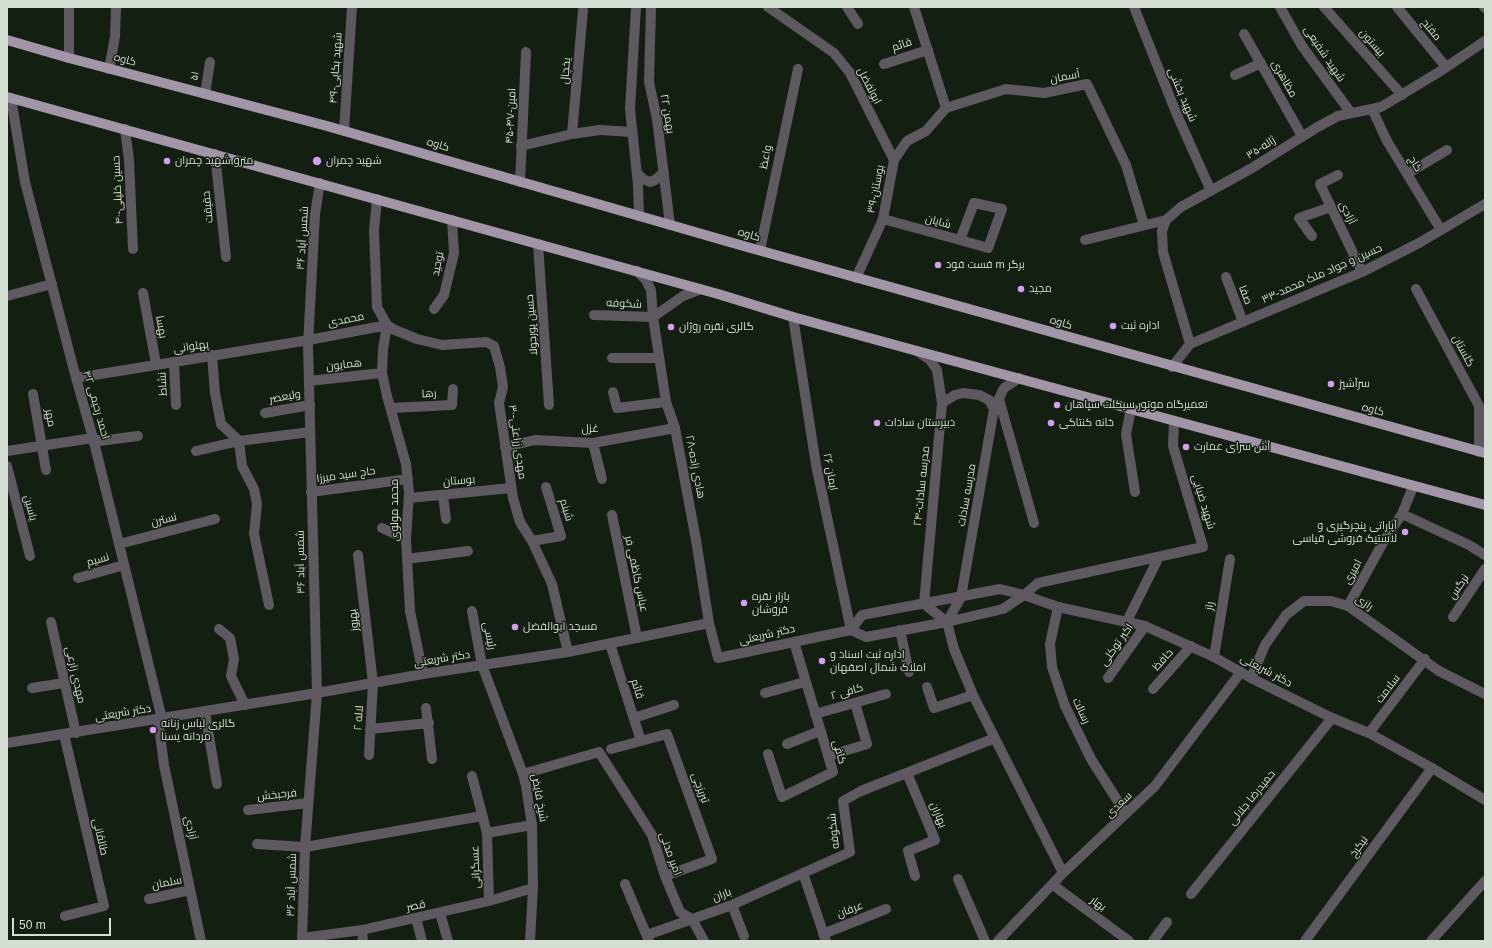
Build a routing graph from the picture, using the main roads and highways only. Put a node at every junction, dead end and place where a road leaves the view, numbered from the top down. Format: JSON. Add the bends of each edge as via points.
{"nodes":[{"id":1,"x":7,"y":40,"type":"edge"},
{"id":2,"x":9,"y":98,"type":"edge"},
{"id":3,"x":1482,"y":453,"type":"edge"},
{"id":4,"x":1485,"y":505,"type":"edge"}],
"edges":[{"from":1,"to":3,"type":"main road","name":"کاوه","via":[[344,131],[856,278]]},
{"from":2,"to":4,"type":"main road","via":[[637,271],[916,351]]}]}
